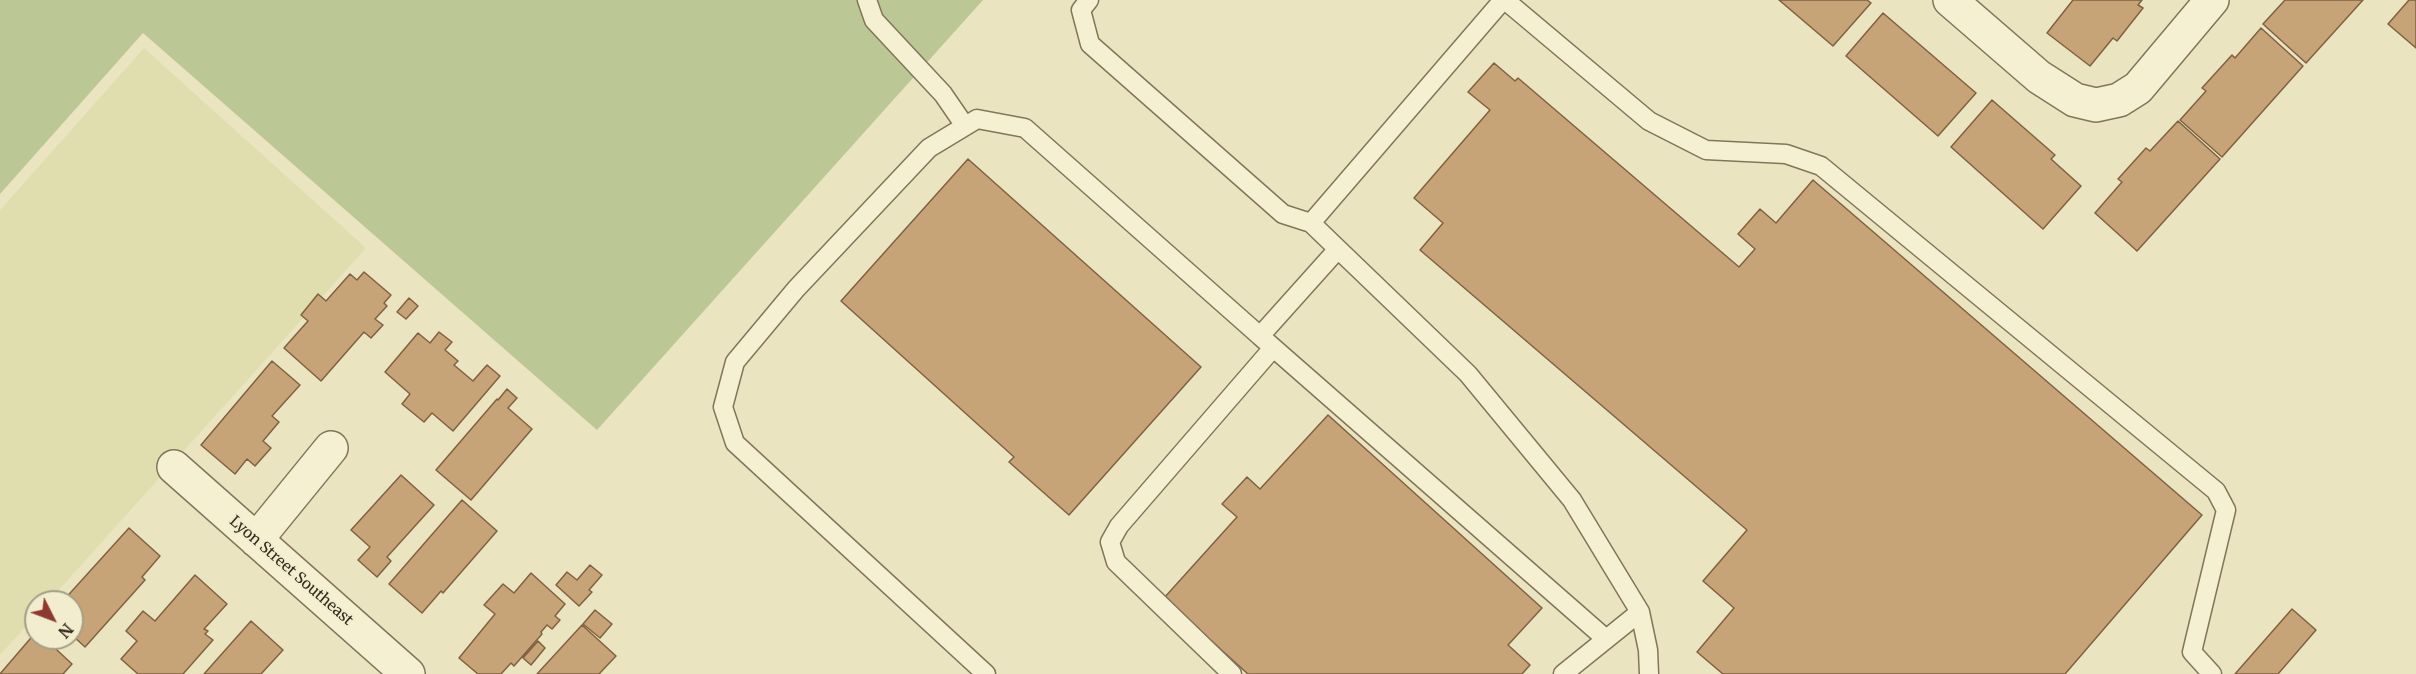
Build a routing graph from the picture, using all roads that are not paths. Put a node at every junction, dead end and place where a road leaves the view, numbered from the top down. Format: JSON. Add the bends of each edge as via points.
{"nodes":[{"id":1,"x":867,"y":0,"type":"edge"},
{"id":2,"x":1089,"y":0,"type":"edge"},
{"id":3,"x":1504,"y":0,"type":"edge"},
{"id":4,"x":1950,"y":0,"type":"edge"},
{"id":5,"x":2212,"y":0,"type":"edge"},
{"id":6,"x":965,"y":126,"type":"junction"},
{"id":7,"x":1311,"y":223,"type":"junction"},
{"id":8,"x":1338,"y":249,"type":"junction"},
{"id":9,"x":1267,"y":342,"type":"junction"},
{"id":10,"x":331,"y":448,"type":"dead end"},
{"id":11,"x":174,"y":467,"type":"dead end"},
{"id":12,"x":256,"y":540,"type":"junction"},
{"id":13,"x":1640,"y":612,"type":"junction"},
{"id":14,"x":1606,"y":639,"type":"junction"},
{"id":15,"x":408,"y":674,"type":"edge"},
{"id":16,"x":986,"y":674,"type":"edge"},
{"id":17,"x":1232,"y":674,"type":"edge"},
{"id":18,"x":1563,"y":674,"type":"edge"},
{"id":19,"x":1649,"y":674,"type":"edge"},
{"id":20,"x":2212,"y":674,"type":"edge"}],
"edges":[{"from":1,"to":6,"type":"lane","via":[[874,20],[943,94]]},
{"from":2,"to":7,"type":"lane","via":[[1081,10],[1090,44],[1283,214]]},
{"from":3,"to":7,"type":"lane"},
{"from":3,"to":20,"type":"lane","via":[[1649,121],[1706,150],[1786,154],[1821,166],[2216,491],[2226,510],[2192,652]]},
{"from":4,"to":5,"type":"street","via":[[2039,77],[2075,100],[2096,105],[2119,100],[2138,88]]},
{"from":6,"to":9,"type":"lane","via":[[977,119],[1025,128]]},
{"from":6,"to":16,"type":"lane","via":[[929,148],[796,290],[735,362],[723,407],[735,443]]},
{"from":7,"to":8,"type":"lane"},
{"from":8,"to":9,"type":"lane"},
{"from":8,"to":13,"type":"lane","via":[[1468,374],[1572,500]]},
{"from":9,"to":14,"type":"lane"},
{"from":9,"to":17,"type":"lane","via":[[1110,542],[1116,562]]},
{"from":10,"to":12,"type":"street"},
{"from":11,"to":12,"type":"street","name":"Lyon Street Southeast"},
{"from":12,"to":15,"type":"street","name":"Lyon Street Southeast"},
{"from":13,"to":14,"type":"lane"},
{"from":13,"to":19,"type":"lane"},
{"from":14,"to":18,"type":"lane"}]}
